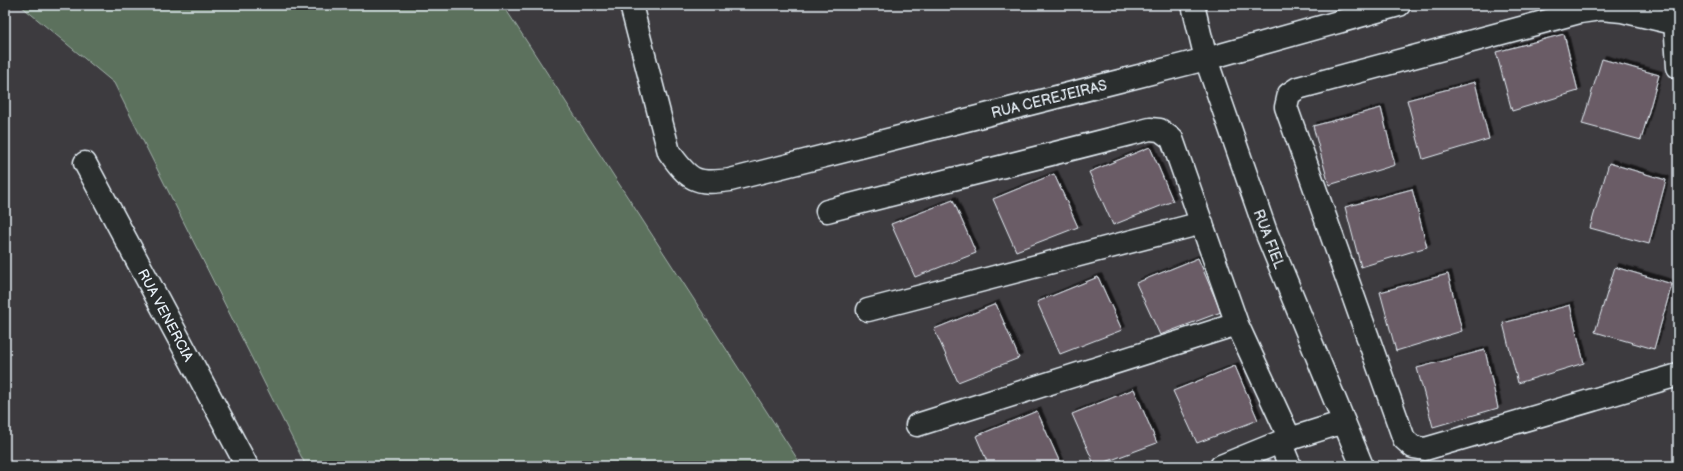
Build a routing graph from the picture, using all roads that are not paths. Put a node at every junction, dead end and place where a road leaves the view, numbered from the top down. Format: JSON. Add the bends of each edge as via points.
{"nodes":[{"id":1,"x":631,"y":5,"type":"edge"},
{"id":2,"x":1193,"y":5,"type":"edge"},
{"id":3,"x":1399,"y":5,"type":"edge"},
{"id":4,"x":1676,"y":17,"type":"edge"},
{"id":5,"x":1206,"y":59,"type":"junction"},
{"id":6,"x":1678,"y":67,"type":"edge"},
{"id":7,"x":85,"y":163,"type":"dead end"},
{"id":8,"x":827,"y":211,"type":"dead end"},
{"id":9,"x":1202,"y":223,"type":"junction"},
{"id":10,"x":868,"y":310,"type":"dead end"},
{"id":11,"x":1237,"y":324,"type":"junction"},
{"id":12,"x":1678,"y":375,"type":"edge"},
{"id":13,"x":1344,"y":422,"type":"junction"},
{"id":14,"x":918,"y":425,"type":"dead end"},
{"id":15,"x":1285,"y":441,"type":"junction"},
{"id":16,"x":247,"y":466,"type":"edge"},
{"id":17,"x":1221,"y":466,"type":"edge"},
{"id":18,"x":1290,"y":466,"type":"edge"},
{"id":19,"x":1362,"y":466,"type":"edge"}],
"edges":[{"from":1,"to":5,"type":"street","name":"RUA CEREJEIRAS","via":[[669,152],[680,167],[696,181],[713,183]]},
{"from":2,"to":5,"type":"street","name":"RUA FIEL"},
{"from":3,"to":5,"type":"street","name":"RUA CEREJEIRAS"},
{"from":4,"to":6,"type":"street"},
{"from":4,"to":12,"type":"street","via":[[1602,9],[1580,12],[1298,88],[1289,94],[1286,107],[1404,439],[1413,447],[1425,449]]},
{"from":5,"to":13,"type":"street","name":"RUA FIEL","via":[[1266,232]]},
{"from":7,"to":16,"type":"street","name":"RUA VENERCIA"},
{"from":8,"to":9,"type":"street","via":[[1150,129],[1160,130],[1172,139]]},
{"from":9,"to":10,"type":"street"},
{"from":9,"to":11,"type":"street"},
{"from":11,"to":14,"type":"street"},
{"from":11,"to":15,"type":"street"},
{"from":13,"to":15,"type":"street"},
{"from":13,"to":19,"type":"street","name":"RUA FIEL"},
{"from":15,"to":17,"type":"street"},
{"from":15,"to":18,"type":"street"}]}
